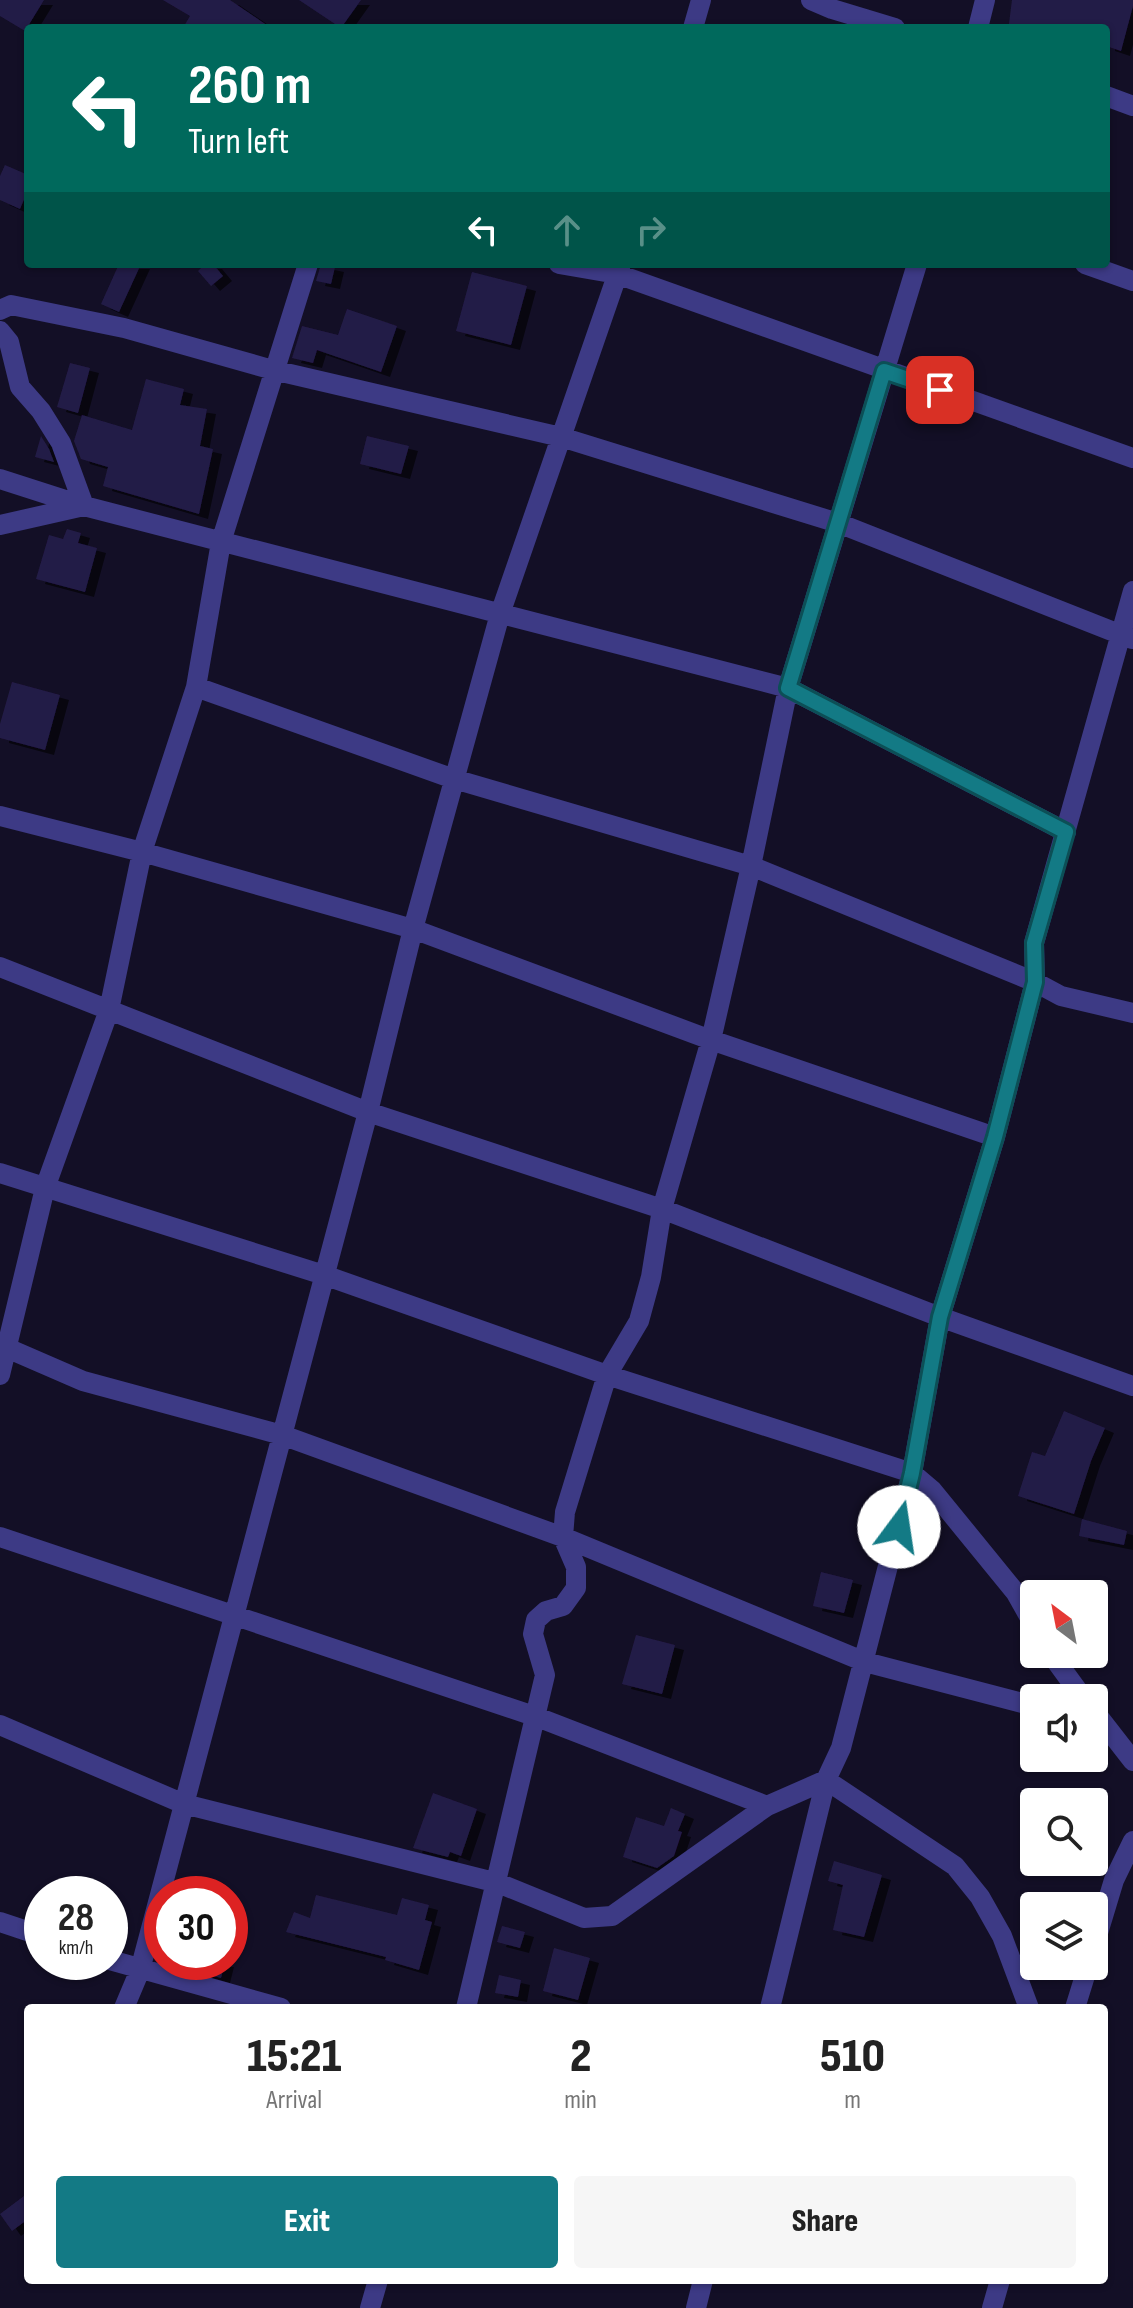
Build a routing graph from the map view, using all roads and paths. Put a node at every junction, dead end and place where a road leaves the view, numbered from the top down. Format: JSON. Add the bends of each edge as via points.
{"nodes":[{"id":1,"x":701,"y":0,"type":"edge"},
{"id":2,"x":811,"y":0,"type":"edge"},
{"id":3,"x":985,"y":0,"type":"edge"},
{"id":4,"x":694,"y":24,"type":"edge"},
{"id":5,"x":882,"y":24,"type":"edge"},
{"id":6,"x":979,"y":24,"type":"edge"},
{"id":7,"x":1110,"y":97,"type":"edge"},
{"id":8,"x":1133,"y":106,"type":"edge"},
{"id":9,"x":307,"y":268,"type":"edge"},
{"id":10,"x":916,"y":268,"type":"edge"},
{"id":11,"x":1096,"y":268,"type":"edge"},
{"id":12,"x":619,"y":269,"type":"edge"},
{"id":13,"x":1133,"y":281,"type":"edge"},
{"id":14,"x":0,"y":310,"type":"edge"},
{"id":15,"x":0,"y":331,"type":"edge"},
{"id":16,"x":273,"y":370,"type":"junction"},
{"id":17,"x":884,"y":371,"type":"junction"},
{"id":18,"x":561,"y":437,"type":"junction"},
{"id":19,"x":1133,"y":458,"type":"edge"},
{"id":20,"x":0,"y":479,"type":"edge"},
{"id":21,"x":84,"y":506,"type":"junction"},
{"id":22,"x":838,"y":523,"type":"junction"},
{"id":23,"x":0,"y":525,"type":"edge"},
{"id":24,"x":221,"y":542,"type":"junction"},
{"id":25,"x":1133,"y":591,"type":"edge"},
{"id":26,"x":500,"y":614,"type":"junction"},
{"id":27,"x":1127,"y":637,"type":"edge"},
{"id":28,"x":196,"y":687,"type":"junction"},
{"id":29,"x":788,"y":688,"type":"junction"},
{"id":30,"x":454,"y":779,"type":"junction"},
{"id":31,"x":0,"y":816,"type":"edge"},
{"id":32,"x":1066,"y":832,"type":"junction"},
{"id":33,"x":142,"y":852,"type":"junction"},
{"id":34,"x":751,"y":866,"type":"junction"},
{"id":35,"x":413,"y":929,"type":"junction"},
{"id":36,"x":0,"y":967,"type":"edge"},
{"id":37,"x":1035,"y":982,"type":"junction"},
{"id":38,"x":109,"y":1010,"type":"junction"},
{"id":39,"x":1133,"y":1013,"type":"edge"},
{"id":40,"x":711,"y":1040,"type":"junction"},
{"id":41,"x":368,"y":1112,"type":"junction"},
{"id":42,"x":995,"y":1137,"type":"junction"},
{"id":43,"x":0,"y":1173,"type":"edge"},
{"id":44,"x":45,"y":1188,"type":"junction"},
{"id":45,"x":662,"y":1209,"type":"junction"},
{"id":46,"x":324,"y":1275,"type":"junction"},
{"id":47,"x":940,"y":1317,"type":"junction"},
{"id":48,"x":4,"y":1346,"type":"edge"},
{"id":49,"x":0,"y":1375,"type":"edge"},
{"id":50,"x":607,"y":1375,"type":"junction"},
{"id":51,"x":1133,"y":1386,"type":"edge"},
{"id":52,"x":282,"y":1435,"type":"junction"},
{"id":53,"x":912,"y":1473,"type":"junction"},
{"id":54,"x":0,"y":1537,"type":"edge"},
{"id":55,"x":563,"y":1537,"type":"junction"},
{"id":56,"x":1020,"y":1600,"type":"edge"},
{"id":57,"x":234,"y":1615,"type":"junction"},
{"id":58,"x":865,"y":1662,"type":"junction"},
{"id":59,"x":1020,"y":1702,"type":"edge"},
{"id":60,"x":537,"y":1717,"type":"junction"},
{"id":61,"x":0,"y":1725,"type":"edge"},
{"id":62,"x":1108,"y":1731,"type":"edge"},
{"id":63,"x":1133,"y":1761,"type":"edge"},
{"id":64,"x":826,"y":1780,"type":"junction"},
{"id":65,"x":184,"y":1804,"type":"junction"},
{"id":66,"x":767,"y":1806,"type":"junction"},
{"id":67,"x":1133,"y":1841,"type":"edge"},
{"id":68,"x":498,"y":1883,"type":"junction"},
{"id":69,"x":1108,"y":1900,"type":"edge"},
{"id":70,"x":0,"y":1922,"type":"edge"},
{"id":71,"x":24,"y":1930,"type":"edge"},
{"id":72,"x":128,"y":1966,"type":"edge"},
{"id":73,"x":140,"y":1970,"type":"junction"},
{"id":74,"x":1084,"y":1980,"type":"edge"},
{"id":75,"x":126,"y":2004,"type":"edge"},
{"id":76,"x":266,"y":2004,"type":"edge"},
{"id":77,"x":467,"y":2004,"type":"edge"},
{"id":78,"x":771,"y":2004,"type":"edge"},
{"id":79,"x":1028,"y":2004,"type":"edge"},
{"id":80,"x":1076,"y":2004,"type":"edge"},
{"id":81,"x":377,"y":2284,"type":"edge"},
{"id":82,"x":702,"y":2284,"type":"edge"},
{"id":83,"x":999,"y":2284,"type":"edge"},
{"id":84,"x":370,"y":2308,"type":"edge"},
{"id":85,"x":696,"y":2308,"type":"edge"},
{"id":86,"x":992,"y":2308,"type":"edge"}],
"edges":[{"from":1,"to":4,"type":"street"},
{"from":2,"to":5,"type":"street"},
{"from":3,"to":6,"type":"street"},
{"from":7,"to":8,"type":"street"},
{"from":9,"to":16,"type":"street"},
{"from":10,"to":17,"type":"street"},
{"from":11,"to":13,"type":"street"},
{"from":12,"to":17,"type":"street"},
{"from":12,"to":18,"type":"street"},
{"from":14,"to":16,"type":"street","via":[[11,305],[124,328]]},
{"from":15,"to":21,"type":"street","via":[[9,342],[20,387],[61,443]]},
{"from":16,"to":18,"type":"street"},
{"from":16,"to":24,"type":"street"},
{"from":17,"to":19,"type":"street"},
{"from":17,"to":22,"type":"street"},
{"from":18,"to":22,"type":"street"},
{"from":18,"to":26,"type":"street"},
{"from":20,"to":21,"type":"street"},
{"from":21,"to":23,"type":"street"},
{"from":21,"to":24,"type":"street"},
{"from":22,"to":27,"type":"street"},
{"from":22,"to":29,"type":"street"},
{"from":24,"to":26,"type":"street"},
{"from":24,"to":28,"type":"street"},
{"from":25,"to":27,"type":"street"},
{"from":26,"to":29,"type":"street"},
{"from":26,"to":30,"type":"street"},
{"from":27,"to":32,"type":"street"},
{"from":28,"to":30,"type":"street"},
{"from":28,"to":33,"type":"street"},
{"from":29,"to":32,"type":"street"},
{"from":29,"to":34,"type":"street"},
{"from":30,"to":34,"type":"street"},
{"from":30,"to":35,"type":"street"},
{"from":31,"to":33,"type":"street"},
{"from":32,"to":37,"type":"street","via":[[1034,943]]},
{"from":33,"to":35,"type":"street"},
{"from":33,"to":38,"type":"street"},
{"from":34,"to":37,"type":"street"},
{"from":34,"to":40,"type":"street"},
{"from":35,"to":40,"type":"street"},
{"from":35,"to":41,"type":"street"},
{"from":36,"to":38,"type":"street"},
{"from":37,"to":39,"type":"street","via":[[1061,996]]},
{"from":37,"to":42,"type":"street"},
{"from":38,"to":41,"type":"street"},
{"from":38,"to":44,"type":"street"},
{"from":40,"to":42,"type":"street"},
{"from":40,"to":45,"type":"street"},
{"from":41,"to":45,"type":"street"},
{"from":41,"to":46,"type":"street"},
{"from":42,"to":47,"type":"street"},
{"from":43,"to":44,"type":"street"},
{"from":44,"to":46,"type":"street"},
{"from":44,"to":48,"type":"street"},
{"from":45,"to":47,"type":"street"},
{"from":45,"to":50,"type":"street","via":[[639,1321]]},
{"from":46,"to":50,"type":"street"},
{"from":46,"to":52,"type":"street"},
{"from":47,"to":51,"type":"street"},
{"from":47,"to":53,"type":"street"},
{"from":48,"to":49,"type":"street"},
{"from":48,"to":52,"type":"street","via":[[83,1381]]},
{"from":50,"to":53,"type":"street"},
{"from":50,"to":55,"type":"street","via":[[565,1512]]},
{"from":52,"to":55,"type":"street"},
{"from":52,"to":57,"type":"street"},
{"from":53,"to":56,"type":"street","via":[[932,1490]]},
{"from":53,"to":58,"type":"street"},
{"from":54,"to":57,"type":"street"},
{"from":55,"to":58,"type":"street"},
{"from":55,"to":60,"type":"street","via":[[576,1567],[576,1588],[563,1606],[536,1620],[533,1634],[545,1675]]},
{"from":57,"to":60,"type":"street"},
{"from":57,"to":65,"type":"street"},
{"from":58,"to":59,"type":"street"},
{"from":58,"to":64,"type":"street","via":[[841,1748]]},
{"from":60,"to":66,"type":"street"},
{"from":60,"to":68,"type":"street"},
{"from":61,"to":65,"type":"street"},
{"from":62,"to":63,"type":"street"},
{"from":64,"to":66,"type":"street"},
{"from":64,"to":78,"type":"street"},
{"from":64,"to":79,"type":"street","via":[[955,1866],[1002,1936]]},
{"from":65,"to":68,"type":"street"},
{"from":65,"to":73,"type":"street"},
{"from":66,"to":68,"type":"street","via":[[612,1916],[584,1918]]},
{"from":67,"to":69,"type":"street"},
{"from":68,"to":77,"type":"street"},
{"from":70,"to":71,"type":"street"},
{"from":72,"to":73,"type":"street"},
{"from":73,"to":75,"type":"street"},
{"from":73,"to":76,"type":"street"},
{"from":74,"to":80,"type":"street"},
{"from":81,"to":84,"type":"street"},
{"from":82,"to":85,"type":"street"},
{"from":83,"to":86,"type":"street"}]}
